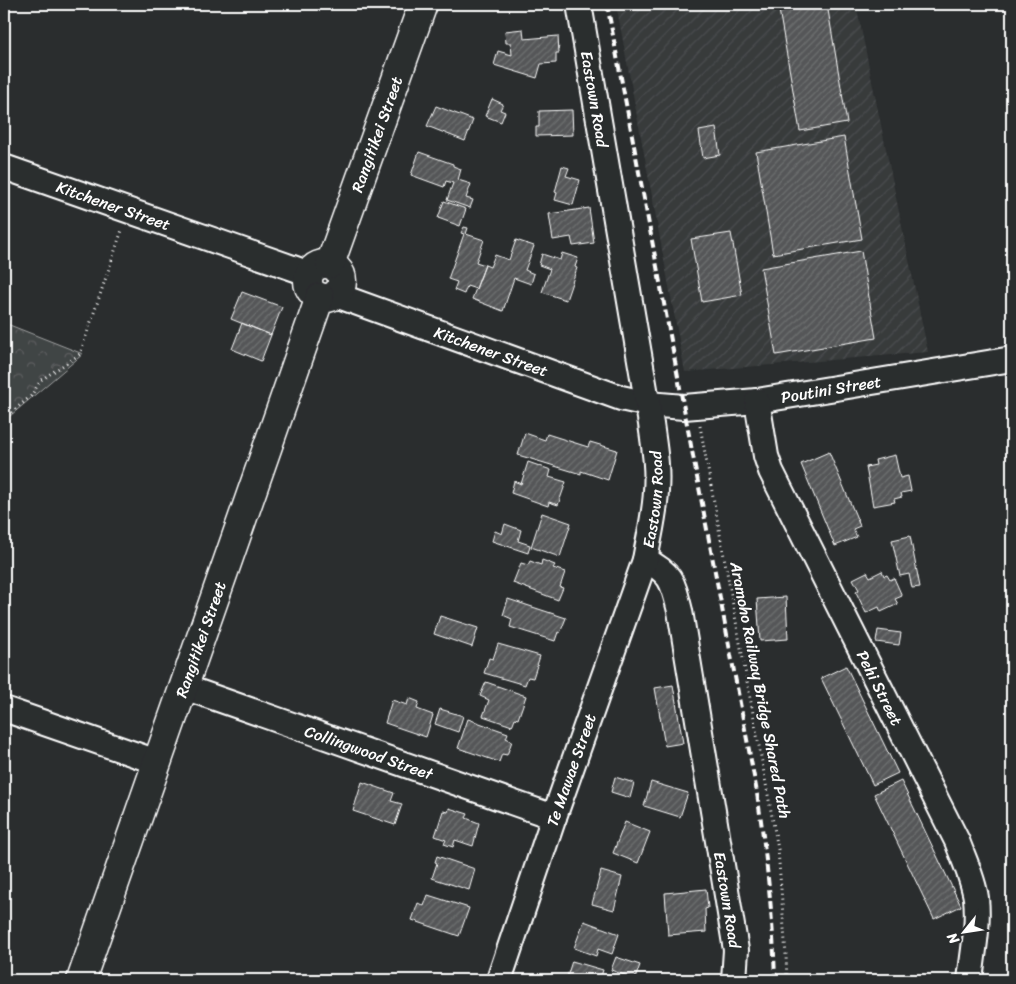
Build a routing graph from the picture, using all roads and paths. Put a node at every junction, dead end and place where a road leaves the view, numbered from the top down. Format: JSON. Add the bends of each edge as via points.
{"nodes":[{"id":1,"x":423,"y":4,"type":"edge"},
{"id":2,"x":579,"y":4,"type":"edge"},
{"id":3,"x":4,"y":167,"type":"edge"},
{"id":4,"x":129,"y":211,"type":"junction"},
{"id":5,"x":324,"y":283,"type":"junction"},
{"id":6,"x":1012,"y":360,"type":"edge"},
{"id":7,"x":757,"y":401,"type":"junction"},
{"id":8,"x":648,"y":404,"type":"junction"},
{"id":9,"x":696,"y":406,"type":"junction"},
{"id":10,"x":4,"y":425,"type":"edge"},
{"id":11,"x":645,"y":560,"type":"junction"},
{"id":12,"x":184,"y":686,"type":"junction"},
{"id":13,"x":4,"y":709,"type":"edge"},
{"id":14,"x":157,"y":762,"type":"junction"},
{"id":15,"x":554,"y":817,"type":"junction"},
{"id":16,"x":81,"y":980,"type":"edge"},
{"id":17,"x":499,"y":980,"type":"edge"},
{"id":18,"x":734,"y":980,"type":"edge"},
{"id":19,"x":787,"y":980,"type":"edge"},
{"id":20,"x":970,"y":980,"type":"edge"}],
"edges":[{"from":1,"to":5,"type":"street","name":"Rangitikei Street"},
{"from":2,"to":8,"type":"street","name":"Eastown Road"},
{"from":3,"to":4,"type":"street","name":"Kitchener Street"},
{"from":4,"to":5,"type":"street","name":"Kitchener Street"},
{"from":4,"to":10,"type":"path","via":[[80,354],[41,380],[31,396],[6,417]]},
{"from":5,"to":8,"type":"street","name":"Kitchener Street","via":[[621,398]]},
{"from":5,"to":12,"type":"street","name":"Rangitikei Street"},
{"from":6,"to":7,"type":"street","name":"Poutini Street"},
{"from":7,"to":9,"type":"street","name":"Poutini Street"},
{"from":7,"to":20,"type":"street","name":"Pehi Street","via":[[771,471],[957,842],[969,874],[976,897],[977,922]]},
{"from":8,"to":9,"type":"street","name":"Poutini Street"},
{"from":8,"to":11,"type":"street","name":"Eastown Road","via":[[656,461],[656,490]]},
{"from":9,"to":19,"type":"path","name":"Aramoho Railway Bridge Shared Path","via":[[778,849]]},
{"from":11,"to":15,"type":"street","name":"Te Mawae Street"},
{"from":11,"to":18,"type":"street","name":"Eastown Road","via":[[671,579],[680,611],[736,950]]},
{"from":12,"to":14,"type":"street","name":"Rangitikei Street"},
{"from":12,"to":15,"type":"street","name":"Collingwood Street"},
{"from":13,"to":14,"type":"street"},
{"from":14,"to":16,"type":"street","name":"Rangitikei Street"},
{"from":15,"to":17,"type":"street","name":"Te Mawae Street"}]}
